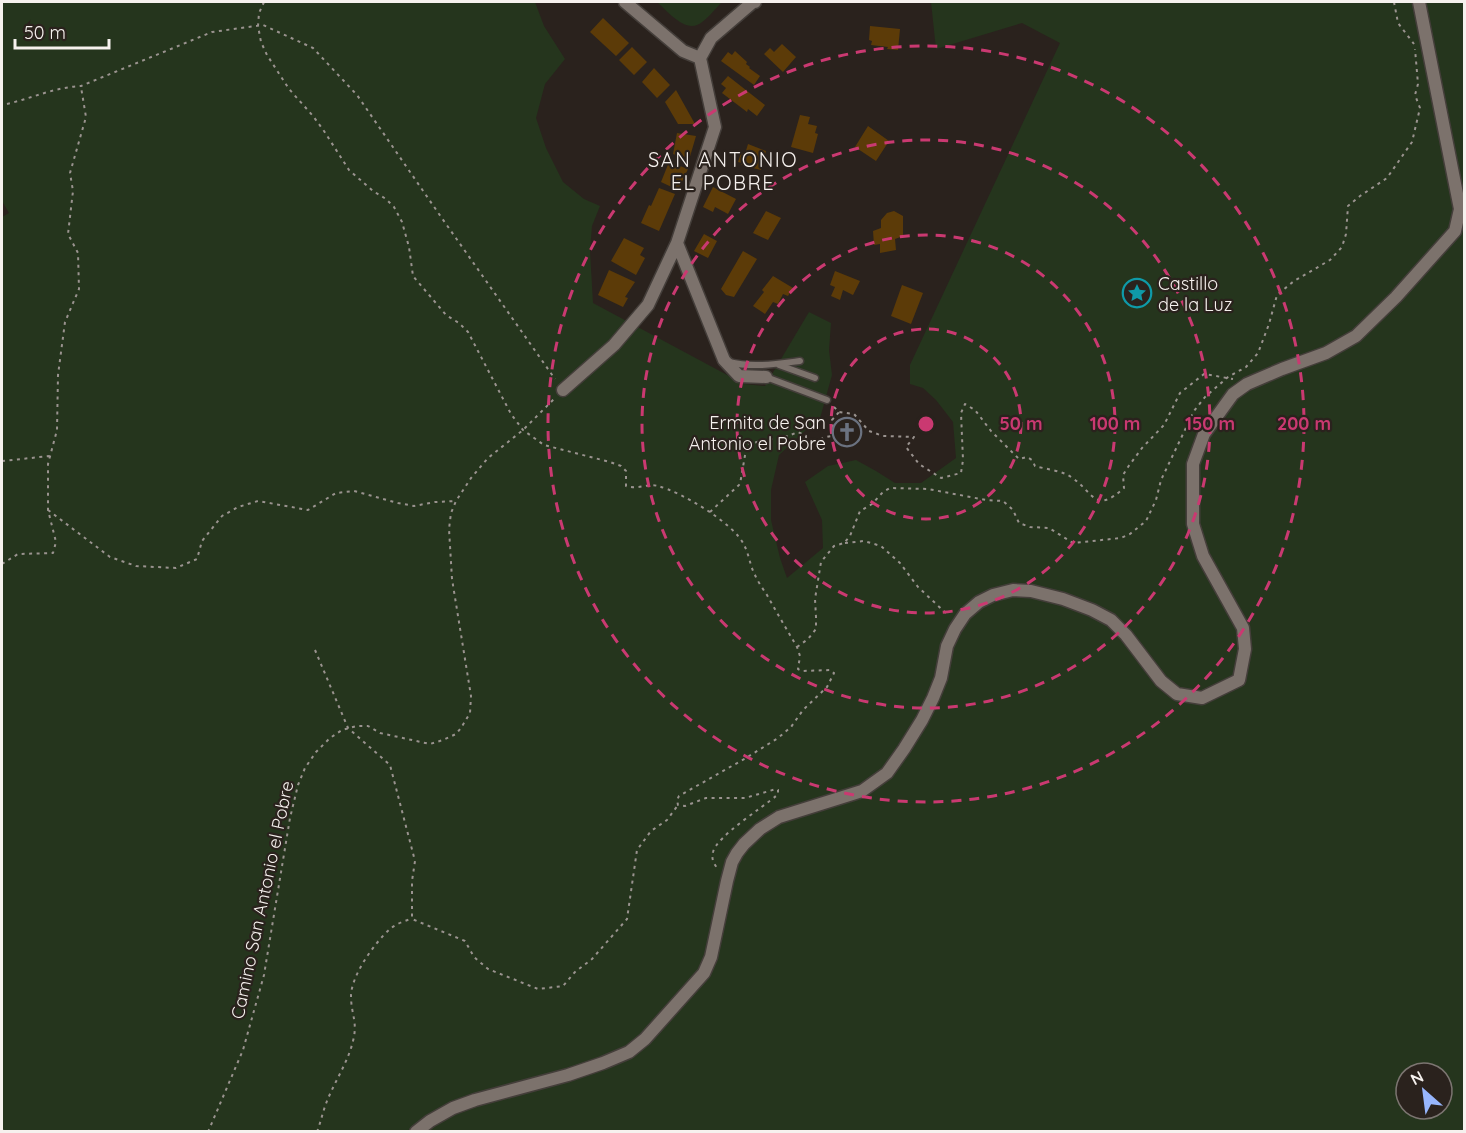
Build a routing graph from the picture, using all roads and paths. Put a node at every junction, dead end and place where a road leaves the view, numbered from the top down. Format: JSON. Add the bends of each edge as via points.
{"nodes":[{"id":1,"x":264,"y":2,"type":"edge"},
{"id":2,"x":625,"y":2,"type":"edge"},
{"id":3,"x":755,"y":2,"type":"edge"},
{"id":4,"x":1394,"y":2,"type":"edge"},
{"id":5,"x":1419,"y":2,"type":"edge"},
{"id":6,"x":258,"y":26,"type":"junction"},
{"id":7,"x":700,"y":58,"type":"junction"},
{"id":8,"x":81,"y":86,"type":"junction"},
{"id":9,"x":7,"y":104,"type":"dead end"},
{"id":10,"x":677,"y":243,"type":"junction"},
{"id":11,"x":724,"y":360,"type":"junction"},
{"id":12,"x":800,"y":361,"type":"dead end"},
{"id":13,"x":776,"y":364,"type":"junction"},
{"id":14,"x":766,"y":377,"type":"joint"},
{"id":15,"x":815,"y":378,"type":"dead end"},
{"id":16,"x":1228,"y":378,"type":"junction"},
{"id":17,"x":1247,"y":384,"type":"junction"},
{"id":18,"x":563,"y":390,"type":"junction"},
{"id":19,"x":827,"y":400,"type":"joint"},
{"id":20,"x":839,"y":412,"type":"junction"},
{"id":21,"x":523,"y":430,"type":"junction"},
{"id":22,"x":50,"y":456,"type":"junction"},
{"id":23,"x":2,"y":461,"type":"edge"},
{"id":24,"x":456,"y":501,"type":"junction"},
{"id":25,"x":48,"y":510,"type":"junction"},
{"id":26,"x":709,"y":513,"type":"junction"},
{"id":27,"x":844,"y":543,"type":"junction"},
{"id":28,"x":2,"y":564,"type":"edge"},
{"id":29,"x":959,"y":624,"type":"junction"},
{"id":30,"x":796,"y":647,"type":"junction"},
{"id":31,"x":315,"y":650,"type":"dead end"},
{"id":32,"x":348,"y":728,"type":"junction"},
{"id":33,"x":678,"y":805,"type":"junction"},
{"id":34,"x":727,"y":881,"type":"junction"},
{"id":35,"x":412,"y":918,"type":"junction"},
{"id":36,"x":208,"y":1131,"type":"edge"},
{"id":37,"x":317,"y":1131,"type":"edge"},
{"id":38,"x":416,"y":1131,"type":"edge"}],
"edges":[{"from":1,"to":6,"type":"path"},
{"from":2,"to":7,"type":"street","via":[[682,51]]},
{"from":3,"to":7,"type":"street","via":[[711,38]]},
{"from":4,"to":16,"type":"path","via":[[1398,23],[1414,43],[1418,84],[1415,95],[1420,108],[1412,142],[1387,178],[1348,206],[1342,247],[1330,260],[1277,295],[1258,353],[1246,367]]},
{"from":5,"to":17,"type":"street","via":[[1460,209],[1455,231],[1356,336],[1326,353]]},
{"from":6,"to":8,"type":"path","via":[[212,32]]},
{"from":6,"to":18,"type":"path","via":[[313,48],[357,95]]},
{"from":6,"to":21,"type":"path","via":[[267,55],[349,170],[394,207],[409,247],[413,276],[446,315],[468,332],[501,397]]},
{"from":7,"to":10,"type":"street","via":[[715,127]]},
{"from":8,"to":9,"type":"path","via":[[65,86]]},
{"from":8,"to":22,"type":"path","via":[[86,117],[70,173],[73,191],[68,234],[78,253],[80,290],[65,322],[58,375],[57,430]]},
{"from":10,"to":11,"type":"street"},
{"from":10,"to":18,"type":"street","via":[[648,305],[614,345]]},
{"from":11,"to":13,"type":"lane","via":[[742,366]]},
{"from":11,"to":14,"type":"street","via":[[739,376]]},
{"from":12,"to":13,"type":"lane"},
{"from":13,"to":15,"type":"lane"},
{"from":14,"to":19,"type":"lane"},
{"from":16,"to":17,"type":"path"},
{"from":16,"to":20,"type":"path","via":[[1204,374],[1180,393],[1164,425],[1128,467],[1123,476],[1124,488],[1102,501],[1070,476],[1035,466],[1027,457],[1019,459],[965,404],[961,413],[961,473],[941,478],[919,464],[906,447],[914,437],[883,436],[869,431],[854,414]]},
{"from":16,"to":27,"type":"path","via":[[1194,411],[1146,521],[1121,538],[1073,543],[1049,528],[1019,523],[1003,501],[928,489],[890,488],[860,511]]},
{"from":17,"to":29,"type":"street","via":[[1233,394],[1203,434],[1193,464],[1192,524],[1203,556],[1243,628],[1245,649],[1239,680],[1202,698],[1177,694],[1161,681],[1111,620],[1063,599],[1031,591],[993,595],[979,602]]},
{"from":18,"to":21,"type":"path"},
{"from":19,"to":20,"type":"path"},
{"from":20,"to":26,"type":"path","via":[[832,420],[834,436],[806,443],[806,436],[798,432],[747,444],[740,484]]},
{"from":21,"to":24,"type":"path","via":[[488,458]]},
{"from":21,"to":26,"type":"path","via":[[544,446],[621,466],[626,471],[626,486],[659,486]]},
{"from":22,"to":23,"type":"path"},
{"from":22,"to":25,"type":"path"},
{"from":24,"to":25,"type":"path","via":[[414,506],[354,490],[336,493],[308,510],[258,501],[222,516],[202,540],[197,559],[176,568],[136,566],[110,557]]},
{"from":24,"to":32,"type":"path","via":[[449,529],[450,555],[471,696],[470,713],[456,734],[430,744],[380,733],[368,726]]},
{"from":25,"to":28,"type":"path","via":[[56,542],[52,553],[18,554]]},
{"from":26,"to":30,"type":"path","via":[[744,544],[755,576]]},
{"from":27,"to":29,"type":"path","via":[[864,541],[880,546]]},
{"from":27,"to":30,"type":"path","via":[[834,546],[821,562],[814,599],[816,629]]},
{"from":29,"to":34,"type":"street","via":[[947,645],[933,698],[887,773],[862,791],[779,817],[744,844],[732,862]]},
{"from":30,"to":33,"type":"path","via":[[800,656],[798,669],[834,673],[827,687],[778,738],[679,796]]},
{"from":31,"to":32,"type":"path"},
{"from":32,"to":35,"type":"path","via":[[390,765],[415,861]]},
{"from":32,"to":36,"type":"path","name":"Camino San Antonio el Pobre","via":[[316,752],[298,785],[264,975],[243,1050]]},
{"from":33,"to":34,"type":"path","via":[[706,798],[745,798],[777,790],[776,796],[716,846],[714,865]]},
{"from":33,"to":35,"type":"path","via":[[637,850],[627,919],[563,986],[538,989],[488,969],[474,957],[465,941]]},
{"from":34,"to":38,"type":"street","via":[[704,973],[629,1052],[567,1075],[453,1108]]},
{"from":35,"to":37,"type":"path","via":[[379,940],[358,970],[351,997],[354,1040]]}]}
